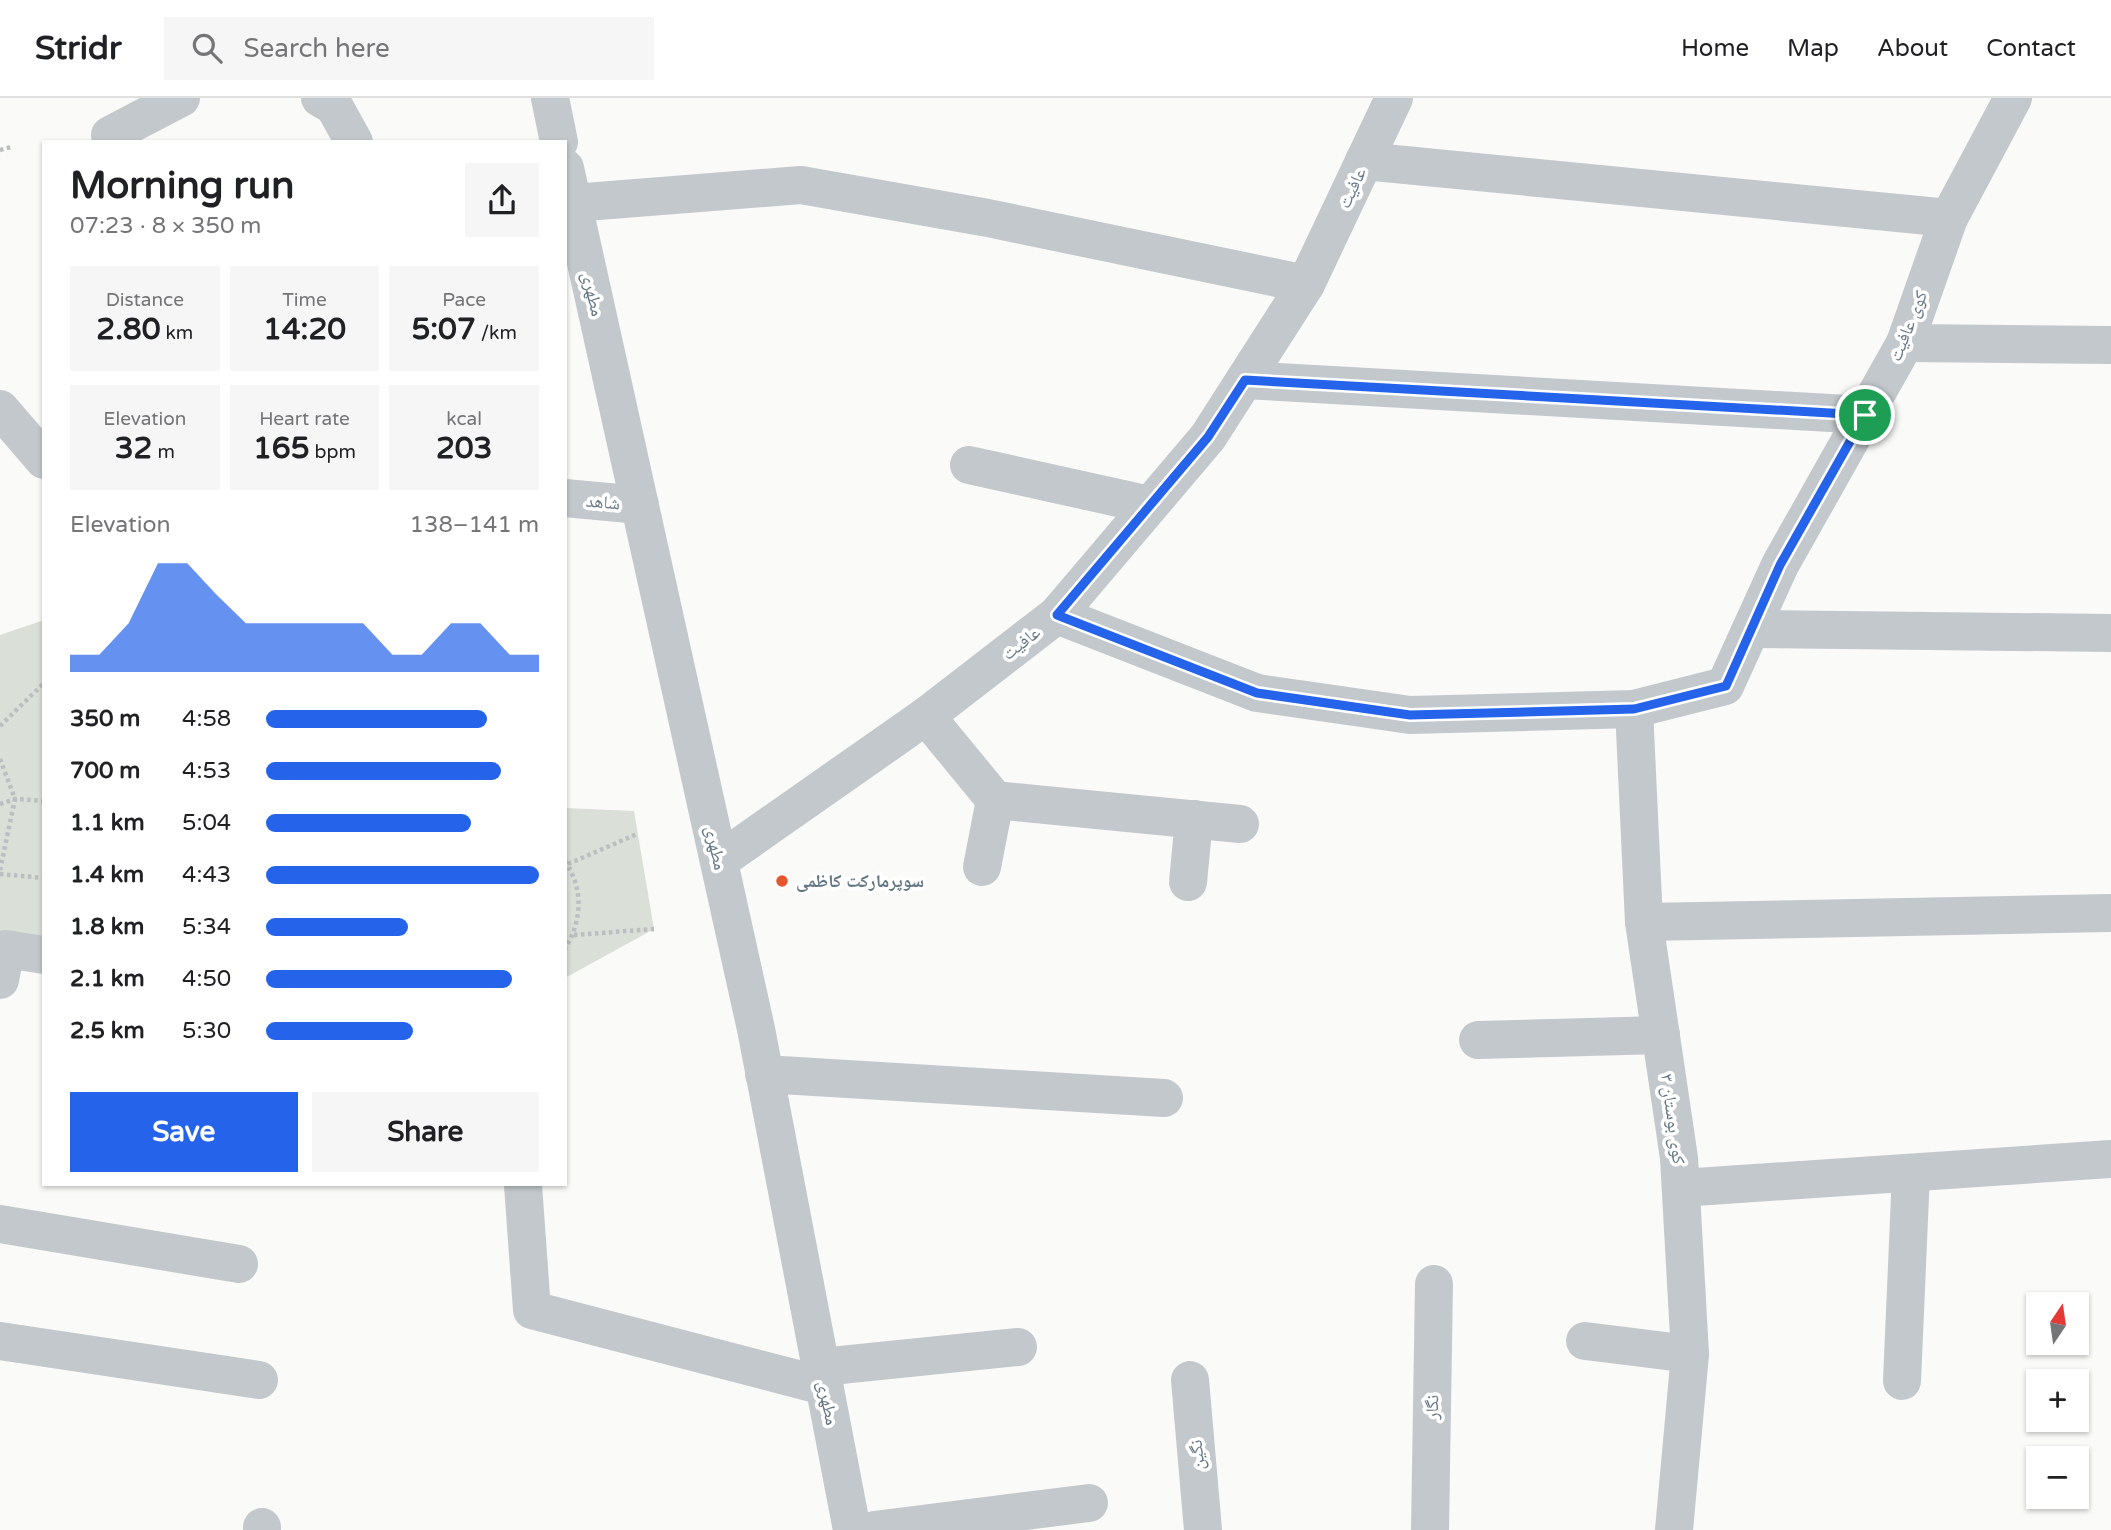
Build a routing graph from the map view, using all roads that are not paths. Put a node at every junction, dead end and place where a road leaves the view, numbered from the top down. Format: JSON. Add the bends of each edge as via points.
{"nodes":[{"id":1,"x":181,"y":98,"type":"edge"},
{"id":2,"x":550,"y":98,"type":"edge"},
{"id":3,"x":1394,"y":98,"type":"edge"},
{"id":4,"x":2013,"y":98,"type":"edge"},
{"id":5,"x":331,"y":101,"type":"edge"},
{"id":6,"x":110,"y":135,"type":"dead end"},
{"id":7,"x":353,"y":140,"type":"edge"},
{"id":8,"x":559,"y":140,"type":"edge"},
{"id":9,"x":1364,"y":161,"type":"junction"},
{"id":10,"x":569,"y":186,"type":"edge"},
{"id":11,"x":1949,"y":218,"type":"junction"},
{"id":12,"x":1306,"y":284,"type":"junction"},
{"id":13,"x":1905,"y":343,"type":"junction"},
{"id":14,"x":2111,"y":345,"type":"edge"},
{"id":15,"x":1245,"y":380,"type":"junction"},
{"id":16,"x":1865,"y":415,"type":"junction"},
{"id":17,"x":969,"y":465,"type":"dead end"},
{"id":18,"x":567,"y":498,"type":"edge"},
{"id":19,"x":640,"y":505,"type":"junction"},
{"id":20,"x":1150,"y":505,"type":"junction"},
{"id":21,"x":1057,"y":615,"type":"junction"},
{"id":22,"x":1751,"y":629,"type":"junction"},
{"id":23,"x":2111,"y":633,"type":"edge"},
{"id":24,"x":1634,"y":709,"type":"junction"},
{"id":25,"x":926,"y":716,"type":"junction"},
{"id":26,"x":995,"y":800,"type":"junction"},
{"id":27,"x":1194,"y":820,"type":"junction"},
{"id":28,"x":1240,"y":824,"type":"dead end"},
{"id":29,"x":719,"y":861,"type":"junction"},
{"id":30,"x":982,"y":867,"type":"dead end"},
{"id":31,"x":1188,"y":882,"type":"dead end"},
{"id":32,"x":2111,"y":913,"type":"edge"},
{"id":33,"x":1644,"y":922,"type":"junction"},
{"id":34,"x":42,"y":955,"type":"edge"},
{"id":35,"x":3,"y":965,"type":"edge"},
{"id":36,"x":1661,"y":1035,"type":"junction"},
{"id":37,"x":1478,"y":1040,"type":"dead end"},
{"id":38,"x":764,"y":1074,"type":"junction"},
{"id":39,"x":1164,"y":1098,"type":"dead end"},
{"id":40,"x":2111,"y":1159,"type":"edge"},
{"id":41,"x":1911,"y":1173,"type":"junction"},
{"id":42,"x":523,"y":1186,"type":"edge"},
{"id":43,"x":1681,"y":1188,"type":"junction"},
{"id":44,"x":0,"y":1224,"type":"edge"},
{"id":45,"x":239,"y":1264,"type":"dead end"},
{"id":46,"x":1434,"y":1284,"type":"dead end"},
{"id":47,"x":0,"y":1341,"type":"edge"},
{"id":48,"x":1585,"y":1341,"type":"dead end"},
{"id":49,"x":1018,"y":1347,"type":"dead end"},
{"id":50,"x":1690,"y":1354,"type":"junction"},
{"id":51,"x":823,"y":1376,"type":"junction"},
{"id":52,"x":260,"y":1380,"type":"dead end"},
{"id":53,"x":1190,"y":1380,"type":"dead end"},
{"id":54,"x":1902,"y":1381,"type":"dead end"},
{"id":55,"x":1089,"y":1503,"type":"dead end"},
{"id":56,"x":852,"y":1530,"type":"edge"},
{"id":57,"x":874,"y":1530,"type":"edge"},
{"id":58,"x":1203,"y":1530,"type":"edge"},
{"id":59,"x":1430,"y":1530,"type":"edge"},
{"id":60,"x":1674,"y":1530,"type":"edge"}],
"edges":[{"from":1,"to":6,"type":"street"},
{"from":2,"to":8,"type":"street"},
{"from":3,"to":9,"type":"street","name":"عافیت"},
{"from":4,"to":11,"type":"street","name":"کوی عافیت"},
{"from":5,"to":7,"type":"street"},
{"from":9,"to":11,"type":"street"},
{"from":9,"to":12,"type":"street","name":"عافیت"},
{"from":10,"to":12,"type":"street","via":[[802,185]]},
{"from":10,"to":19,"type":"street","name":"مطهری"},
{"from":11,"to":13,"type":"street","name":"کوی عافیت"},
{"from":12,"to":15,"type":"street","name":"عافیت"},
{"from":13,"to":14,"type":"street"},
{"from":13,"to":16,"type":"street","name":"کوی عافیت"},
{"from":15,"to":16,"type":"street"},
{"from":15,"to":20,"type":"street","name":"عافیت","via":[[1208,437]]},
{"from":16,"to":22,"type":"street","name":"کوی عافیت","via":[[1780,565]]},
{"from":17,"to":20,"type":"street"},
{"from":18,"to":19,"type":"street","name":"شاهد"},
{"from":19,"to":29,"type":"street","name":"مطهری"},
{"from":20,"to":21,"type":"street","name":"عافیت"},
{"from":21,"to":24,"type":"street","name":"کوی عافیت","via":[[1257,693],[1410,715]]},
{"from":21,"to":25,"type":"street","name":"عافیت"},
{"from":22,"to":23,"type":"street"},
{"from":22,"to":24,"type":"street","name":"کوی عافیت","via":[[1726,686]]},
{"from":24,"to":33,"type":"street","name":"کوی بوستان ۳"},
{"from":25,"to":26,"type":"street"},
{"from":25,"to":29,"type":"street","name":"عافیت"},
{"from":26,"to":27,"type":"street"},
{"from":26,"to":30,"type":"street"},
{"from":27,"to":28,"type":"street"},
{"from":27,"to":31,"type":"street"},
{"from":29,"to":38,"type":"street","name":"مطهری"},
{"from":32,"to":33,"type":"street"},
{"from":33,"to":36,"type":"street","name":"کوی بوستان ۳"},
{"from":34,"to":35,"type":"street"},
{"from":36,"to":37,"type":"street"},
{"from":36,"to":43,"type":"street","name":"کوی بوستان ۳"},
{"from":38,"to":39,"type":"street"},
{"from":38,"to":51,"type":"street","name":"مطهری"},
{"from":40,"to":41,"type":"street"},
{"from":41,"to":43,"type":"street"},
{"from":41,"to":54,"type":"street"},
{"from":42,"to":51,"type":"street","via":[[532,1310]]},
{"from":43,"to":50,"type":"street","name":"کوی بوستان ۳"},
{"from":44,"to":45,"type":"street"},
{"from":46,"to":59,"type":"street","name":"نگار"},
{"from":47,"to":52,"type":"street"},
{"from":48,"to":50,"type":"street"},
{"from":49,"to":51,"type":"street"},
{"from":50,"to":60,"type":"street","name":"کوی بوستان ۳"},
{"from":51,"to":56,"type":"street","name":"مطهری"},
{"from":53,"to":58,"type":"street","name":"نگین"},
{"from":55,"to":57,"type":"street"}]}
